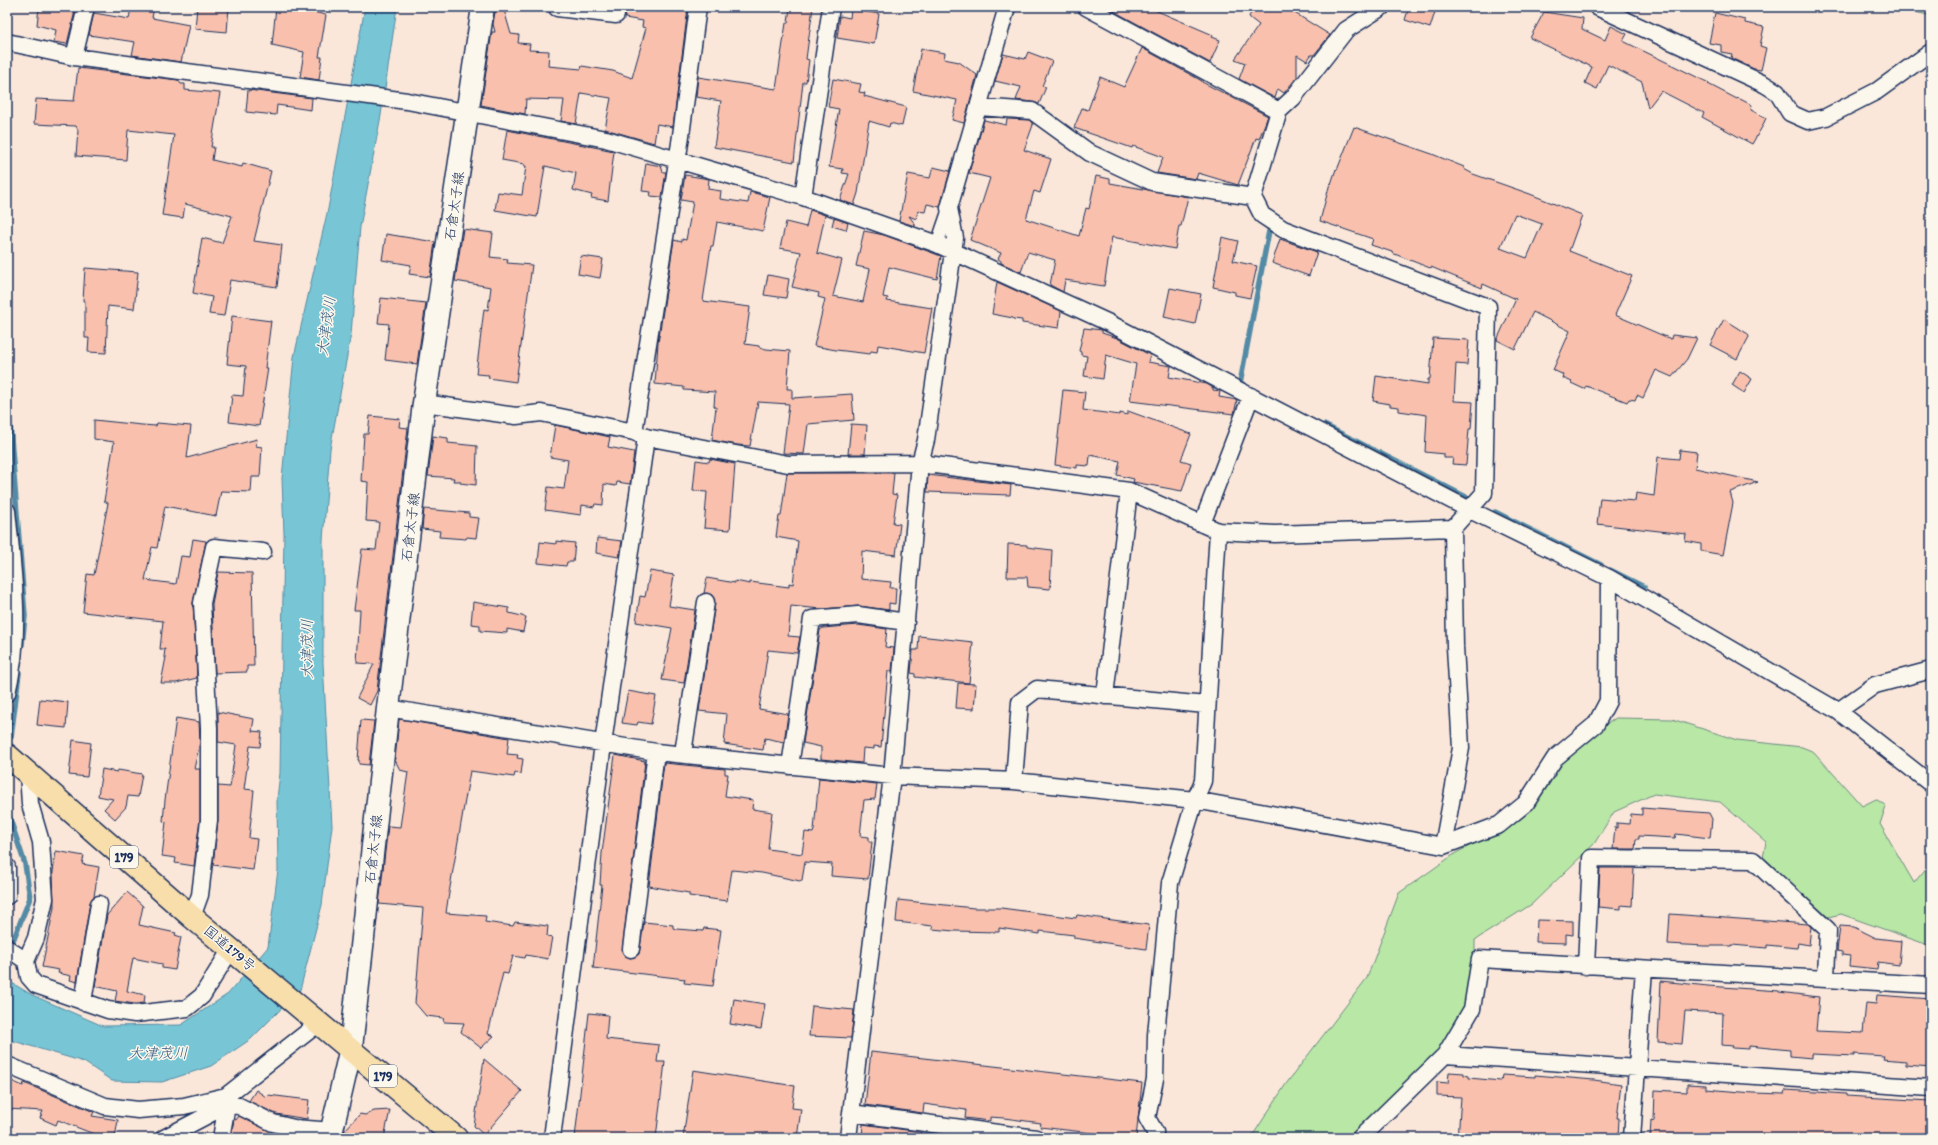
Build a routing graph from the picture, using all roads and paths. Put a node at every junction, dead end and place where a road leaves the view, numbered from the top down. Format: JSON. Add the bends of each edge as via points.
{"nodes":[{"id":1,"x":86,"y":7,"type":"edge"},
{"id":2,"x":483,"y":7,"type":"edge"},
{"id":3,"x":616,"y":7,"type":"edge"},
{"id":4,"x":698,"y":7,"type":"edge"},
{"id":5,"x":831,"y":7,"type":"edge"},
{"id":6,"x":1007,"y":7,"type":"edge"},
{"id":7,"x":1086,"y":7,"type":"edge"},
{"id":8,"x":1382,"y":7,"type":"edge"},
{"id":9,"x":1597,"y":7,"type":"edge"},
{"id":10,"x":558,"y":8,"type":"dead end"},
{"id":11,"x":7,"y":42,"type":"edge"},
{"id":12,"x":1931,"y":52,"type":"edge"},
{"id":13,"x":74,"y":57,"type":"junction"},
{"id":14,"x":979,"y":107,"type":"junction"},
{"id":15,"x":1279,"y":112,"type":"junction"},
{"id":16,"x":467,"y":113,"type":"junction"},
{"id":17,"x":677,"y":160,"type":"junction"},
{"id":18,"x":1253,"y":196,"type":"junction"},
{"id":19,"x":803,"y":197,"type":"junction"},
{"id":20,"x":949,"y":208,"type":"junction"},
{"id":21,"x":937,"y":244,"type":"junction"},
{"id":22,"x":953,"y":252,"type":"junction"},
{"id":23,"x":1251,"y":396,"type":"junction"},
{"id":24,"x":424,"y":403,"type":"junction"},
{"id":25,"x":640,"y":434,"type":"junction"},
{"id":26,"x":920,"y":463,"type":"junction"},
{"id":27,"x":1128,"y":491,"type":"junction"},
{"id":28,"x":1470,"y":510,"type":"junction"},
{"id":29,"x":7,"y":511,"type":"edge"},
{"id":30,"x":1202,"y":524,"type":"junction"},
{"id":31,"x":1453,"y":528,"type":"junction"},
{"id":32,"x":1218,"y":531,"type":"junction"},
{"id":33,"x":263,"y":552,"type":"dead end"},
{"id":34,"x":1609,"y":578,"type":"junction"},
{"id":35,"x":706,"y":602,"type":"dead end"},
{"id":36,"x":906,"y":622,"type":"junction"},
{"id":37,"x":1931,"y":670,"type":"edge"},
{"id":38,"x":7,"y":694,"type":"edge"},
{"id":39,"x":1105,"y":696,"type":"junction"},
{"id":40,"x":1206,"y":706,"type":"junction"},
{"id":41,"x":388,"y":708,"type":"junction"},
{"id":42,"x":1838,"y":710,"type":"junction"},
{"id":43,"x":602,"y":744,"type":"junction"},
{"id":44,"x":656,"y":752,"type":"junction"},
{"id":45,"x":682,"y":753,"type":"junction"},
{"id":46,"x":7,"y":755,"type":"edge"},
{"id":47,"x":790,"y":766,"type":"junction"},
{"id":48,"x":28,"y":772,"type":"junction"},
{"id":49,"x":892,"y":776,"type":"junction"},
{"id":50,"x":1014,"y":781,"type":"junction"},
{"id":51,"x":1931,"y":784,"type":"edge"},
{"id":52,"x":1195,"y":800,"type":"junction"},
{"id":53,"x":1443,"y":846,"type":"junction"},
{"id":54,"x":7,"y":867,"type":"edge"},
{"id":55,"x":7,"y":896,"type":"edge"},
{"id":56,"x":99,"y":904,"type":"dead end"},
{"id":57,"x":192,"y":916,"type":"junction"},
{"id":58,"x":7,"y":948,"type":"edge"},
{"id":59,"x":631,"y":949,"type":"dead end"},
{"id":60,"x":236,"y":953,"type":"junction"},
{"id":61,"x":26,"y":961,"type":"junction"},
{"id":62,"x":1586,"y":966,"type":"junction"},
{"id":63,"x":1644,"y":969,"type":"junction"},
{"id":64,"x":1826,"y":978,"type":"junction"},
{"id":65,"x":1931,"y":985,"type":"edge"},
{"id":66,"x":83,"y":1002,"type":"junction"},
{"id":67,"x":314,"y":1019,"type":"junction"},
{"id":68,"x":351,"y":1048,"type":"junction"},
{"id":69,"x":1446,"y":1055,"type":"junction"},
{"id":70,"x":7,"y":1065,"type":"edge"},
{"id":71,"x":1638,"y":1068,"type":"junction"},
{"id":72,"x":1931,"y":1088,"type":"edge"},
{"id":73,"x":226,"y":1101,"type":"junction"},
{"id":74,"x":851,"y":1113,"type":"junction"},
{"id":75,"x":331,"y":1134,"type":"edge"},
{"id":76,"x":164,"y":1138,"type":"edge"},
{"id":77,"x":221,"y":1138,"type":"edge"},
{"id":78,"x":456,"y":1138,"type":"edge"},
{"id":79,"x":552,"y":1138,"type":"edge"},
{"id":80,"x":848,"y":1138,"type":"edge"},
{"id":81,"x":1036,"y":1138,"type":"edge"},
{"id":82,"x":1155,"y":1138,"type":"edge"},
{"id":83,"x":1360,"y":1138,"type":"edge"},
{"id":84,"x":1632,"y":1138,"type":"edge"}],
"edges":[{"from":1,"to":13,"type":"street"},
{"from":2,"to":16,"type":"main road","name":"石倉太子線"},
{"from":3,"to":10,"type":"street","via":[[616,15]]},
{"from":4,"to":17,"type":"street"},
{"from":5,"to":19,"type":"street"},
{"from":6,"to":14,"type":"street"},
{"from":7,"to":15,"type":"street"},
{"from":8,"to":15,"type":"street","via":[[1346,30]]},
{"from":9,"to":12,"type":"street","via":[[1764,84],[1776,92],[1790,113],[1808,121],[1826,117],[1877,91]]},
{"from":11,"to":13,"type":"street"},
{"from":13,"to":16,"type":"street","via":[[401,100]]},
{"from":14,"to":18,"type":"street","via":[[1032,111],[1090,153],[1152,182]]},
{"from":14,"to":20,"type":"street"},
{"from":15,"to":18,"type":"street"},
{"from":16,"to":17,"type":"street","via":[[606,139]]},
{"from":16,"to":24,"type":"main road","name":"石倉太子線"},
{"from":17,"to":19,"type":"street"},
{"from":17,"to":25,"type":"street"},
{"from":18,"to":28,"type":"street","via":[[1262,214],[1283,230],[1488,307],[1484,493]]},
{"from":19,"to":21,"type":"street"},
{"from":20,"to":21,"type":"street"},
{"from":20,"to":22,"type":"street","via":[[955,238]]},
{"from":21,"to":22,"type":"street"},
{"from":22,"to":23,"type":"street","via":[[1109,323]]},
{"from":22,"to":26,"type":"street","via":[[926,440]]},
{"from":23,"to":28,"type":"street"},
{"from":23,"to":30,"type":"street"},
{"from":24,"to":25,"type":"street","via":[[516,416],[541,413]]},
{"from":24,"to":41,"type":"main road","name":"石倉太子線"},
{"from":25,"to":26,"type":"street","via":[[788,464]]},
{"from":25,"to":43,"type":"street"},
{"from":26,"to":27,"type":"street"},
{"from":26,"to":36,"type":"street"},
{"from":27,"to":30,"type":"street"},
{"from":27,"to":39,"type":"street"},
{"from":28,"to":31,"type":"street"},
{"from":28,"to":34,"type":"street"},
{"from":29,"to":38,"type":"street","via":[[15,596],[13,670]]},
{"from":30,"to":32,"type":"street"},
{"from":31,"to":32,"type":"street","via":[[1274,534]]},
{"from":31,"to":53,"type":"street","via":[[1455,647],[1461,748]]},
{"from":32,"to":40,"type":"street"},
{"from":33,"to":57,"type":"street","via":[[214,547],[202,603],[209,722],[209,820],[200,896]]},
{"from":34,"to":42,"type":"street"},
{"from":34,"to":53,"type":"street","via":[[1608,701],[1596,724],[1555,758],[1526,803],[1499,825]]},
{"from":35,"to":45,"type":"street"},
{"from":36,"to":47,"type":"street","via":[[858,614],[812,619]]},
{"from":36,"to":49,"type":"street"},
{"from":37,"to":42,"type":"street","via":[[1875,686]]},
{"from":39,"to":40,"type":"street"},
{"from":39,"to":50,"type":"street","via":[[1037,689],[1020,702]]},
{"from":40,"to":52,"type":"street","via":[[1203,781]]},
{"from":41,"to":43,"type":"street"},
{"from":41,"to":68,"type":"main road","name":"石倉太子線"},
{"from":42,"to":51,"type":"street"},
{"from":43,"to":44,"type":"street"},
{"from":43,"to":79,"type":"street"},
{"from":44,"to":45,"type":"street"},
{"from":44,"to":59,"type":"street"},
{"from":45,"to":47,"type":"street"},
{"from":46,"to":48,"type":"highway","name":"国道179号","number":"179"},
{"from":47,"to":49,"type":"street"},
{"from":48,"to":57,"type":"highway","name":"国道179号","number":"179"},
{"from":48,"to":61,"type":"street","via":[[30,804],[41,842],[45,899],[36,938]]},
{"from":49,"to":50,"type":"street"},
{"from":49,"to":74,"type":"street"},
{"from":50,"to":52,"type":"street"},
{"from":52,"to":53,"type":"street"},
{"from":52,"to":82,"type":"street","via":[[1170,883],[1156,1035],[1155,1079],[1147,1118],[1155,1132]]},
{"from":54,"to":55,"type":"street"},
{"from":56,"to":66,"type":"street"},
{"from":57,"to":60,"type":"highway","name":"国道179号","number":"179"},
{"from":58,"to":61,"type":"street"},
{"from":60,"to":66,"type":"street","via":[[202,996],[186,1008],[135,1014],[108,1010]]},
{"from":60,"to":67,"type":"highway","name":"国道179号","number":"179"},
{"from":61,"to":66,"type":"street","via":[[29,977],[36,985]]},
{"from":62,"to":63,"type":"street"},
{"from":62,"to":64,"type":"street","via":[[1591,858],[1753,860],[1828,930]]},
{"from":62,"to":69,"type":"street","via":[[1480,959],[1472,1009]]},
{"from":63,"to":64,"type":"street"},
{"from":63,"to":71,"type":"street"},
{"from":64,"to":65,"type":"street"},
{"from":67,"to":68,"type":"highway","name":"国道179号","number":"179"},
{"from":67,"to":73,"type":"street"},
{"from":68,"to":75,"type":"main road","name":"石倉太子線"},
{"from":68,"to":78,"type":"highway","name":"国道179号","number":"179"},
{"from":69,"to":71,"type":"street"},
{"from":69,"to":83,"type":"street"},
{"from":70,"to":73,"type":"street","via":[[105,1106],[138,1110]]},
{"from":71,"to":72,"type":"street"},
{"from":71,"to":84,"type":"street"},
{"from":73,"to":75,"type":"street","via":[[273,1123]]},
{"from":73,"to":76,"type":"street"},
{"from":73,"to":77,"type":"street"},
{"from":74,"to":80,"type":"street"},
{"from":74,"to":81,"type":"street"}]}
